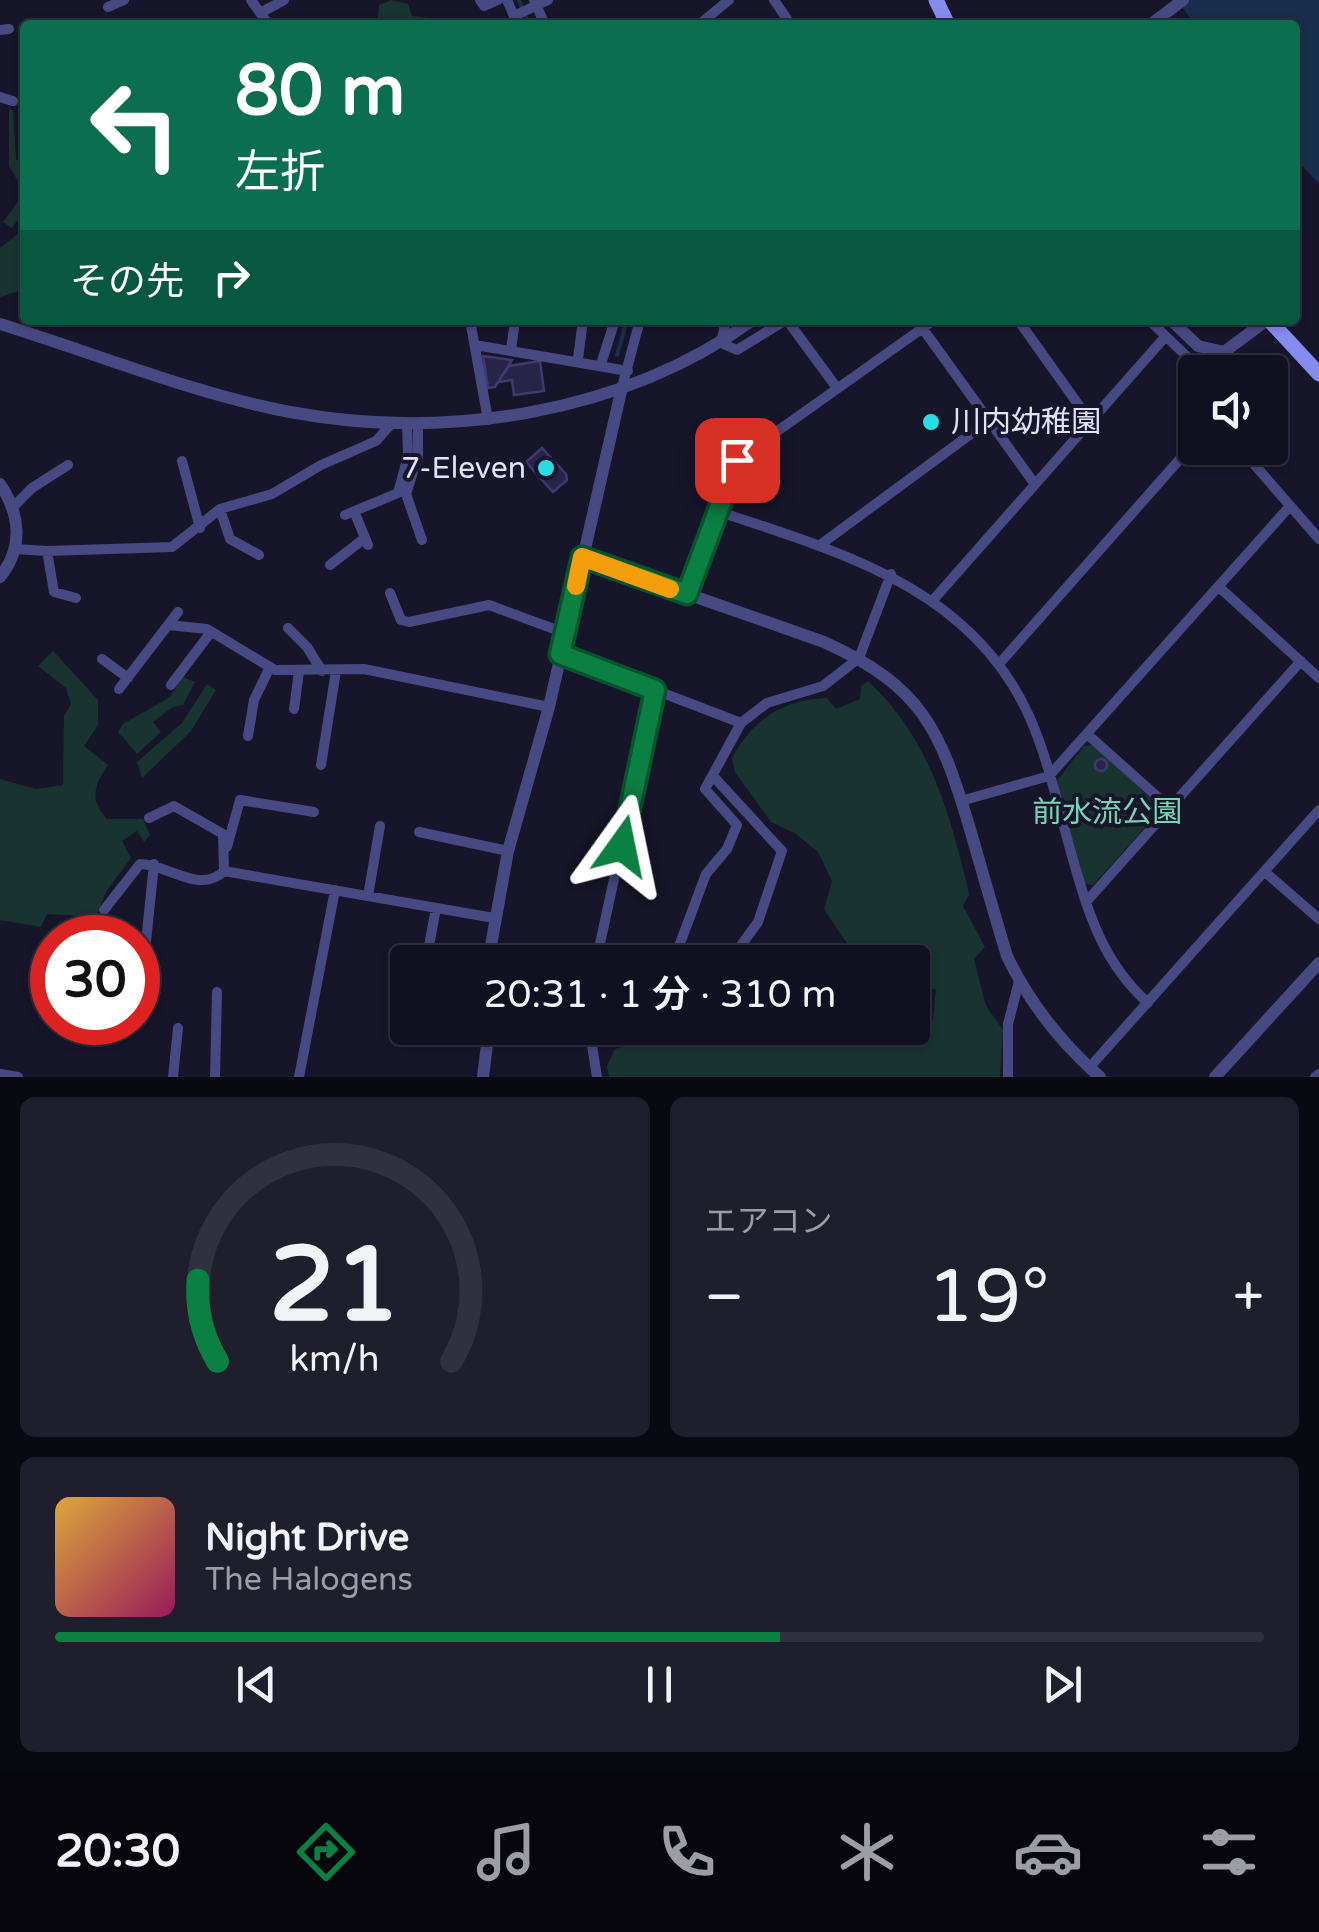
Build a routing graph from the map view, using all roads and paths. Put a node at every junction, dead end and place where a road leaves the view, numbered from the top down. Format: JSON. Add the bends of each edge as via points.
{"nodes":[{"id":1,"x":124,"y":0,"type":"edge"},
{"id":2,"x":251,"y":0,"type":"edge"},
{"id":3,"x":284,"y":0,"type":"edge"},
{"id":4,"x":480,"y":0,"type":"edge"},
{"id":5,"x":498,"y":0,"type":"edge"},
{"id":6,"x":507,"y":0,"type":"edge"},
{"id":7,"x":729,"y":0,"type":"edge"},
{"id":8,"x":1183,"y":0,"type":"edge"},
{"id":9,"x":540,"y":2,"type":"edge"},
{"id":10,"x":108,"y":7,"type":"dead end"},
{"id":11,"x":260,"y":12,"type":"junction"},
{"id":12,"x":266,"y":20,"type":"edge"},
{"id":13,"x":516,"y":20,"type":"edge"},
{"id":14,"x":703,"y":20,"type":"edge"},
{"id":15,"x":1157,"y":20,"type":"edge"},
{"id":16,"x":0,"y":97,"type":"edge"},
{"id":17,"x":13,"y":102,"type":"dead end"},
{"id":18,"x":0,"y":324,"type":"edge"},
{"id":19,"x":471,"y":325,"type":"edge"},
{"id":20,"x":514,"y":325,"type":"edge"},
{"id":21,"x":582,"y":325,"type":"edge"},
{"id":22,"x":613,"y":325,"type":"edge"},
{"id":23,"x":639,"y":325,"type":"edge"},
{"id":24,"x":725,"y":325,"type":"edge"},
{"id":25,"x":746,"y":325,"type":"edge"},
{"id":26,"x":778,"y":325,"type":"edge"},
{"id":27,"x":790,"y":325,"type":"edge"},
{"id":28,"x":927,"y":325,"type":"edge"},
{"id":29,"x":1022,"y":325,"type":"edge"},
{"id":30,"x":1154,"y":325,"type":"edge"},
{"id":31,"x":1175,"y":325,"type":"edge"},
{"id":32,"x":1261,"y":325,"type":"edge"},
{"id":33,"x":1273,"y":325,"type":"edge"},
{"id":34,"x":923,"y":328,"type":"junction"},
{"id":35,"x":1165,"y":336,"type":"junction"},
{"id":36,"x":721,"y":343,"type":"junction"},
{"id":37,"x":475,"y":346,"type":"junction"},
{"id":38,"x":512,"y":350,"type":"junction"},
{"id":39,"x":1185,"y":355,"type":"edge"},
{"id":40,"x":578,"y":360,"type":"junction"},
{"id":41,"x":601,"y":364,"type":"junction"},
{"id":42,"x":628,"y":371,"type":"junction"},
{"id":43,"x":1319,"y":374,"type":"edge"},
{"id":44,"x":622,"y":386,"type":"junction"},
{"id":45,"x":837,"y":388,"type":"junction"},
{"id":46,"x":488,"y":420,"type":"junction"},
{"id":47,"x":988,"y":422,"type":"junction"},
{"id":48,"x":1090,"y":422,"type":"junction"},
{"id":49,"x":406,"y":423,"type":"junction"},
{"id":50,"x":182,"y":461,"type":"dead end"},
{"id":51,"x":1178,"y":461,"type":"edge"},
{"id":52,"x":68,"y":465,"type":"dead end"},
{"id":53,"x":1255,"y":465,"type":"edge"},
{"id":54,"x":1034,"y":483,"type":"junction"},
{"id":55,"x":0,"y":484,"type":"edge"},
{"id":56,"x":1290,"y":506,"type":"junction"},
{"id":57,"x":13,"y":508,"type":"junction"},
{"id":58,"x":220,"y":509,"type":"junction"},
{"id":59,"x":717,"y":511,"type":"junction"},
{"id":60,"x":200,"y":528,"type":"junction"},
{"id":61,"x":1319,"y":538,"type":"edge"},
{"id":62,"x":422,"y":540,"type":"dead end"},
{"id":63,"x":820,"y":545,"type":"junction"},
{"id":64,"x":15,"y":549,"type":"junction"},
{"id":65,"x":47,"y":552,"type":"junction"},
{"id":66,"x":258,"y":555,"type":"dead end"},
{"id":67,"x":582,"y":557,"type":"junction"},
{"id":68,"x":330,"y":565,"type":"dead end"},
{"id":69,"x":891,"y":574,"type":"junction"},
{"id":70,"x":0,"y":577,"type":"edge"},
{"id":71,"x":1219,"y":587,"type":"junction"},
{"id":72,"x":390,"y":593,"type":"dead end"},
{"id":73,"x":687,"y":594,"type":"junction"},
{"id":74,"x":76,"y":598,"type":"dead end"},
{"id":75,"x":934,"y":599,"type":"junction"},
{"id":76,"x":178,"y":612,"type":"dead end"},
{"id":77,"x":168,"y":625,"type":"junction"},
{"id":78,"x":288,"y":628,"type":"dead end"},
{"id":79,"x":211,"y":632,"type":"junction"},
{"id":80,"x":565,"y":633,"type":"junction"},
{"id":81,"x":560,"y":654,"type":"junction"},
{"id":82,"x":859,"y":658,"type":"junction"},
{"id":83,"x":102,"y":659,"type":"dead end"},
{"id":84,"x":1301,"y":661,"type":"junction"},
{"id":85,"x":999,"y":664,"type":"junction"},
{"id":86,"x":270,"y":667,"type":"junction"},
{"id":87,"x":299,"y":671,"type":"junction"},
{"id":88,"x":322,"y":671,"type":"junction"},
{"id":89,"x":336,"y":672,"type":"junction"},
{"id":90,"x":128,"y":678,"type":"junction"},
{"id":91,"x":1319,"y":678,"type":"edge"},
{"id":92,"x":171,"y":685,"type":"dead end"},
{"id":93,"x":119,"y":689,"type":"dead end"},
{"id":94,"x":655,"y":690,"type":"junction"},
{"id":95,"x":548,"y":707,"type":"junction"},
{"id":96,"x":294,"y":708,"type":"dead end"},
{"id":97,"x":741,"y":723,"type":"junction"},
{"id":98,"x":1087,"y":734,"type":"junction"},
{"id":99,"x":248,"y":736,"type":"dead end"},
{"id":100,"x":321,"y":765,"type":"dead end"},
{"id":101,"x":713,"y":776,"type":"junction"},
{"id":102,"x":1049,"y":776,"type":"junction"},
{"id":103,"x":962,"y":801,"type":"junction"},
{"id":104,"x":1170,"y":808,"type":"junction"},
{"id":105,"x":1319,"y":810,"type":"edge"},
{"id":106,"x":314,"y":812,"type":"dead end"},
{"id":107,"x":150,"y":818,"type":"dead end"},
{"id":108,"x":380,"y":826,"type":"dead end"},
{"id":109,"x":419,"y":832,"type":"dead end"},
{"id":110,"x":227,"y":847,"type":"junction"},
{"id":111,"x":508,"y":850,"type":"junction"},
{"id":112,"x":154,"y":864,"type":"junction"},
{"id":113,"x":224,"y":871,"type":"junction"},
{"id":114,"x":1265,"y":872,"type":"junction"},
{"id":115,"x":335,"y":890,"type":"junction"},
{"id":116,"x":368,"y":896,"type":"junction"},
{"id":117,"x":1086,"y":902,"type":"junction"},
{"id":118,"x":436,"y":908,"type":"junction"},
{"id":119,"x":104,"y":910,"type":"dead end"},
{"id":120,"x":149,"y":915,"type":"edge"},
{"id":121,"x":494,"y":918,"type":"junction"},
{"id":122,"x":1319,"y":919,"type":"edge"},
{"id":123,"x":429,"y":945,"type":"edge"},
{"id":124,"x":490,"y":945,"type":"edge"},
{"id":125,"x":600,"y":945,"type":"edge"},
{"id":126,"x":679,"y":945,"type":"edge"},
{"id":127,"x":741,"y":945,"type":"edge"},
{"id":128,"x":1319,"y":962,"type":"edge"},
{"id":129,"x":1019,"y":981,"type":"junction"},
{"id":130,"x":217,"y":992,"type":"dead end"},
{"id":131,"x":1148,"y":1002,"type":"junction"},
{"id":132,"x":178,"y":1028,"type":"dead end"},
{"id":133,"x":487,"y":1045,"type":"edge"},
{"id":134,"x":593,"y":1045,"type":"edge"},
{"id":135,"x":1095,"y":1072,"type":"edge"},
{"id":136,"x":0,"y":1074,"type":"edge"},
{"id":137,"x":18,"y":1077,"type":"edge"},
{"id":138,"x":173,"y":1077,"type":"edge"},
{"id":139,"x":215,"y":1077,"type":"edge"},
{"id":140,"x":299,"y":1077,"type":"edge"},
{"id":141,"x":482,"y":1077,"type":"edge"},
{"id":142,"x":597,"y":1077,"type":"edge"},
{"id":143,"x":1008,"y":1077,"type":"edge"},
{"id":144,"x":1215,"y":1077,"type":"edge"}],
"edges":[{"from":1,"to":10,"type":"street"},
{"from":2,"to":11,"type":"street"},
{"from":3,"to":11,"type":"street"},
{"from":4,"to":5,"type":"street","via":[[484,6]]},
{"from":6,"to":13,"type":"street"},
{"from":7,"to":14,"type":"street"},
{"from":8,"to":15,"type":"street"},
{"from":9,"to":13,"type":"street"},
{"from":11,"to":12,"type":"street"},
{"from":16,"to":17,"type":"street"},
{"from":18,"to":49,"type":"street","via":[[272,407]]},
{"from":19,"to":37,"type":"street"},
{"from":20,"to":38,"type":"street"},
{"from":21,"to":40,"type":"street"},
{"from":22,"to":41,"type":"street"},
{"from":23,"to":42,"type":"street"},
{"from":24,"to":36,"type":"street"},
{"from":25,"to":36,"type":"street"},
{"from":26,"to":36,"type":"street","via":[[737,350]]},
{"from":27,"to":45,"type":"street"},
{"from":28,"to":34,"type":"street"},
{"from":29,"to":48,"type":"street"},
{"from":30,"to":35,"type":"street"},
{"from":31,"to":32,"type":"street","via":[[1206,351],[1224,352]]},
{"from":33,"to":43,"type":"main road"},
{"from":34,"to":45,"type":"street"},
{"from":34,"to":47,"type":"street"},
{"from":35,"to":39,"type":"street"},
{"from":35,"to":48,"type":"street"},
{"from":36,"to":44,"type":"street"},
{"from":37,"to":38,"type":"street"},
{"from":37,"to":46,"type":"street"},
{"from":38,"to":40,"type":"street"},
{"from":40,"to":41,"type":"street"},
{"from":41,"to":42,"type":"street"},
{"from":42,"to":44,"type":"street"},
{"from":44,"to":46,"type":"street"},
{"from":44,"to":67,"type":"street"},
{"from":45,"to":59,"type":"street","via":[[737,460]]},
{"from":46,"to":49,"type":"street"},
{"from":47,"to":54,"type":"street"},
{"from":47,"to":63,"type":"street"},
{"from":48,"to":54,"type":"street"},
{"from":49,"to":58,"type":"street","via":[[272,494]]},
{"from":49,"to":62,"type":"street","via":[[418,456],[406,494]]},
{"from":49,"to":68,"type":"street","via":[[408,456],[398,493],[350,513],[367,542]]},
{"from":50,"to":60,"type":"street"},
{"from":51,"to":85,"type":"street"},
{"from":52,"to":57,"type":"street"},
{"from":53,"to":56,"type":"street"},
{"from":54,"to":75,"type":"street"},
{"from":55,"to":57,"type":"street"},
{"from":56,"to":61,"type":"street"},
{"from":56,"to":71,"type":"street"},
{"from":57,"to":64,"type":"street"},
{"from":58,"to":60,"type":"street"},
{"from":58,"to":66,"type":"street","via":[[230,539]]},
{"from":59,"to":63,"type":"street"},
{"from":59,"to":73,"type":"street"},
{"from":60,"to":65,"type":"street","via":[[172,547]]},
{"from":63,"to":69,"type":"street"},
{"from":64,"to":65,"type":"street"},
{"from":64,"to":70,"type":"street"},
{"from":65,"to":74,"type":"street","via":[[54,592]]},
{"from":67,"to":73,"type":"street"},
{"from":67,"to":80,"type":"street"},
{"from":69,"to":75,"type":"street"},
{"from":69,"to":82,"type":"street"},
{"from":71,"to":84,"type":"street"},
{"from":71,"to":98,"type":"street"},
{"from":72,"to":80,"type":"street","via":[[401,620],[409,622],[489,605]]},
{"from":73,"to":82,"type":"street"},
{"from":75,"to":85,"type":"street"},
{"from":76,"to":77,"type":"street"},
{"from":77,"to":79,"type":"street"},
{"from":77,"to":90,"type":"street"},
{"from":78,"to":88,"type":"street"},
{"from":79,"to":86,"type":"street"},
{"from":79,"to":92,"type":"street"},
{"from":80,"to":81,"type":"street"},
{"from":81,"to":94,"type":"street"},
{"from":81,"to":95,"type":"street"},
{"from":82,"to":97,"type":"street","via":[[823,686],[767,704]]},
{"from":82,"to":103,"type":"street","via":[[923,713],[946,752]]},
{"from":83,"to":90,"type":"street"},
{"from":84,"to":91,"type":"street"},
{"from":84,"to":104,"type":"street"},
{"from":85,"to":102,"type":"street","via":[[1030,718]]},
{"from":86,"to":87,"type":"street"},
{"from":86,"to":99,"type":"street","via":[[254,700]]},
{"from":87,"to":88,"type":"street"},
{"from":87,"to":96,"type":"street"},
{"from":88,"to":89,"type":"street"},
{"from":89,"to":95,"type":"street","via":[[364,670]]},
{"from":89,"to":100,"type":"street"},
{"from":90,"to":93,"type":"street"},
{"from":94,"to":97,"type":"street"},
{"from":94,"to":125,"type":"street"},
{"from":95,"to":111,"type":"street"},
{"from":97,"to":101,"type":"street"},
{"from":98,"to":102,"type":"street"},
{"from":98,"to":104,"type":"street"},
{"from":101,"to":126,"type":"street","via":[[705,790],[738,826],[706,874]]},
{"from":101,"to":127,"type":"street","via":[[782,851],[758,922]]},
{"from":102,"to":103,"type":"street"},
{"from":102,"to":117,"type":"street"},
{"from":103,"to":129,"type":"street"},
{"from":104,"to":117,"type":"street"},
{"from":105,"to":114,"type":"street"},
{"from":106,"to":110,"type":"street","via":[[240,800]]},
{"from":107,"to":110,"type":"street","via":[[174,806],[185,809],[223,834]]},
{"from":108,"to":116,"type":"street"},
{"from":109,"to":111,"type":"street"},
{"from":110,"to":113,"type":"street"},
{"from":111,"to":121,"type":"street"},
{"from":112,"to":113,"type":"street","via":[[195,880]]},
{"from":112,"to":119,"type":"street","via":[[140,864]]},
{"from":112,"to":120,"type":"street"},
{"from":113,"to":115,"type":"street"},
{"from":114,"to":122,"type":"street"},
{"from":114,"to":131,"type":"street"},
{"from":115,"to":116,"type":"street"},
{"from":115,"to":140,"type":"street"},
{"from":116,"to":118,"type":"street"},
{"from":117,"to":131,"type":"street","via":[[1108,956]]},
{"from":118,"to":121,"type":"street"},
{"from":118,"to":123,"type":"street"},
{"from":121,"to":124,"type":"street"},
{"from":128,"to":144,"type":"street"},
{"from":129,"to":135,"type":"street","via":[[1044,1021]]},
{"from":129,"to":143,"type":"street","via":[[1008,1024]]},
{"from":130,"to":139,"type":"street"},
{"from":131,"to":135,"type":"street"},
{"from":132,"to":138,"type":"street"},
{"from":133,"to":141,"type":"street"},
{"from":134,"to":142,"type":"street"},
{"from":136,"to":137,"type":"street"}]}
